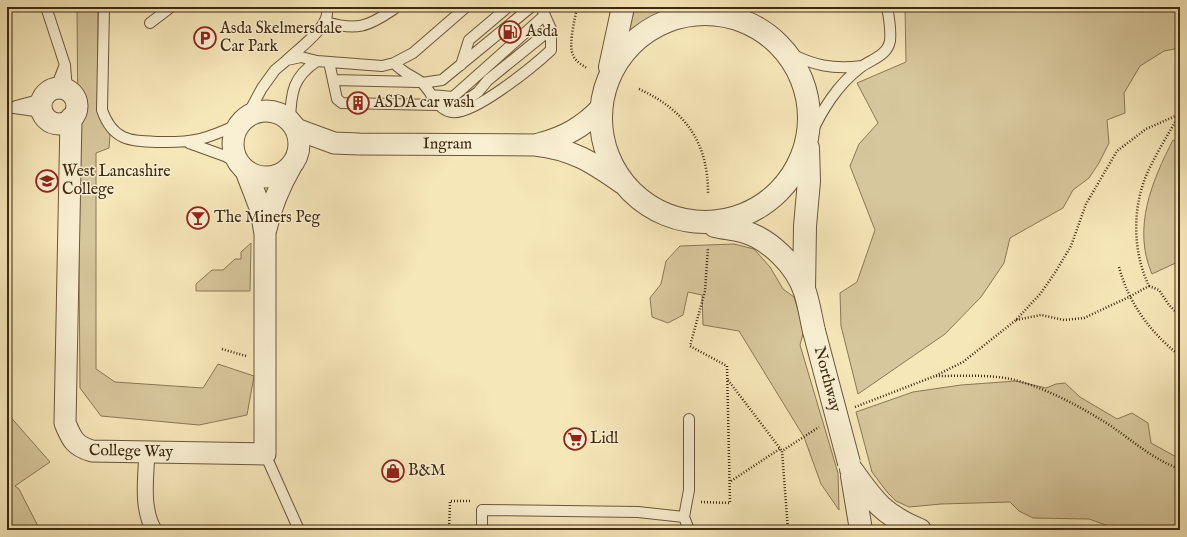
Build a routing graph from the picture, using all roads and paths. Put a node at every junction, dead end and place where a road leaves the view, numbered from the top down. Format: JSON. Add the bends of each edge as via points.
{"nodes":[{"id":1,"x":46,"y":7,"type":"edge"},
{"id":2,"x":104,"y":7,"type":"edge"},
{"id":3,"x":171,"y":7,"type":"edge"},
{"id":4,"x":326,"y":7,"type":"edge"},
{"id":5,"x":466,"y":7,"type":"edge"},
{"id":6,"x":508,"y":7,"type":"edge"},
{"id":7,"x":531,"y":7,"type":"edge"},
{"id":8,"x":577,"y":7,"type":"edge"},
{"id":9,"x":623,"y":7,"type":"edge"},
{"id":10,"x":888,"y":7,"type":"edge"},
{"id":11,"x":394,"y":9,"type":"dead end"},
{"id":12,"x":543,"y":11,"type":"edge"},
{"id":13,"x":727,"y":12,"type":"edge"},
{"id":14,"x":326,"y":22,"type":"junction"},
{"id":15,"x":150,"y":23,"type":"dead end"},
{"id":16,"x":551,"y":29,"type":"junction"},
{"id":17,"x":787,"y":52,"type":"junction"},
{"id":18,"x":287,"y":60,"type":"junction"},
{"id":19,"x":317,"y":61,"type":"junction"},
{"id":20,"x":329,"y":62,"type":"junction"},
{"id":21,"x":394,"y":63,"type":"junction"},
{"id":22,"x":461,"y":65,"type":"junction"},
{"id":23,"x":862,"y":66,"type":"junction"},
{"id":24,"x":587,"y":68,"type":"dead end"},
{"id":25,"x":333,"y":80,"type":"junction"},
{"id":26,"x":421,"y":82,"type":"junction"},
{"id":27,"x":607,"y":82,"type":"junction"},
{"id":28,"x":639,"y":89,"type":"dead end"},
{"id":29,"x":431,"y":95,"type":"junction"},
{"id":30,"x":52,"y":97,"type":"junction"},
{"id":31,"x":438,"y":104,"type":"junction"},
{"id":32,"x":9,"y":107,"type":"edge"},
{"id":33,"x":601,"y":108,"type":"junction"},
{"id":34,"x":1180,"y":114,"type":"edge"},
{"id":35,"x":65,"y":120,"type":"junction"},
{"id":36,"x":243,"y":120,"type":"junction"},
{"id":37,"x":293,"y":124,"type":"junction"},
{"id":38,"x":808,"y":141,"type":"junction"},
{"id":39,"x":187,"y":142,"type":"junction"},
{"id":40,"x":359,"y":144,"type":"junction"},
{"id":41,"x":535,"y":145,"type":"junction"},
{"id":42,"x":294,"y":162,"type":"junction"},
{"id":43,"x":243,"y":167,"type":"junction"},
{"id":44,"x":622,"y":183,"type":"junction"},
{"id":45,"x":708,"y":193,"type":"dead end"},
{"id":46,"x":698,"y":223,"type":"junction"},
{"id":47,"x":265,"y":234,"type":"junction"},
{"id":48,"x":708,"y":248,"type":"dead end"},
{"id":49,"x":1119,"y":267,"type":"dead end"},
{"id":50,"x":1149,"y":286,"type":"junction"},
{"id":51,"x":804,"y":290,"type":"junction"},
{"id":52,"x":1129,"y":297,"type":"junction"},
{"id":53,"x":1180,"y":316,"type":"edge"},
{"id":54,"x":1016,"y":320,"type":"junction"},
{"id":55,"x":1180,"y":356,"type":"edge"},
{"id":56,"x":935,"y":376,"type":"junction"},
{"id":57,"x":727,"y":379,"type":"junction"},
{"id":58,"x":862,"y":403,"type":"dead end"},
{"id":59,"x":689,"y":418,"type":"dead end"},
{"id":60,"x":819,"y":426,"type":"dead end"},
{"id":61,"x":782,"y":450,"type":"junction"},
{"id":62,"x":147,"y":452,"type":"junction"},
{"id":63,"x":265,"y":454,"type":"junction"},
{"id":64,"x":850,"y":466,"type":"junction"},
{"id":65,"x":1180,"y":469,"type":"edge"},
{"id":66,"x":730,"y":481,"type":"junction"},
{"id":67,"x":730,"y":502,"type":"dead end"},
{"id":68,"x":684,"y":517,"type":"junction"},
{"id":69,"x":154,"y":530,"type":"edge"},
{"id":70,"x":299,"y":530,"type":"edge"},
{"id":71,"x":482,"y":530,"type":"edge"},
{"id":72,"x":688,"y":530,"type":"edge"},
{"id":73,"x":788,"y":530,"type":"edge"},
{"id":74,"x":861,"y":530,"type":"edge"},
{"id":75,"x":920,"y":530,"type":"edge"}],
"edges":[{"from":1,"to":30,"type":"lane","via":[[65,65]]},
{"from":2,"to":39,"type":"lane","via":[[101,95],[106,122],[114,132],[131,141]]},
{"from":3,"to":15,"type":"lane"},
{"from":4,"to":14,"type":"lane"},
{"from":5,"to":21,"type":"lane","via":[[413,53]]},
{"from":6,"to":22,"type":"lane","via":[[469,40]]},
{"from":7,"to":22,"type":"lane"},
{"from":8,"to":24,"type":"path","via":[[571,43],[572,55],[578,63]]},
{"from":9,"to":27,"type":"street"},
{"from":10,"to":23,"type":"lane","via":[[890,41],[882,55]]},
{"from":11,"to":14,"type":"lane","via":[[383,17],[357,28]]},
{"from":12,"to":16,"type":"lane"},
{"from":12,"to":29,"type":"lane","via":[[453,97]]},
{"from":13,"to":17,"type":"street","name":"Northway","via":[[764,31]]},
{"from":13,"to":27,"type":"street","name":"Northway","via":[[690,15],[658,24],[636,39],[619,59]]},
{"from":14,"to":18,"type":"lane"},
{"from":16,"to":31,"type":"lane","via":[[462,104]]},
{"from":16,"to":31,"type":"lane","via":[[551,50],[484,102],[465,111],[451,112]]},
{"from":17,"to":23,"type":"lane","via":[[807,62],[824,66],[843,69]]},
{"from":17,"to":38,"type":"street","name":"Northway","via":[[802,78],[810,107]]},
{"from":18,"to":19,"type":"lane","via":[[301,57]]},
{"from":18,"to":36,"type":"lane","via":[[262,88]]},
{"from":19,"to":20,"type":"lane"},
{"from":19,"to":37,"type":"lane","via":[[305,69],[290,96]]},
{"from":20,"to":21,"type":"lane","via":[[382,66]]},
{"from":20,"to":25,"type":"lane"},
{"from":21,"to":26,"type":"lane","via":[[402,72]]},
{"from":22,"to":26,"type":"lane","via":[[442,80]]},
{"from":23,"to":38,"type":"lane","via":[[832,96]]},
{"from":25,"to":26,"type":"lane"},
{"from":25,"to":31,"type":"lane","via":[[337,99],[342,103]]},
{"from":26,"to":29,"type":"lane"},
{"from":27,"to":33,"type":"street"},
{"from":28,"to":45,"type":"path","via":[[669,106],[700,145],[705,161]]},
{"from":29,"to":31,"type":"lane"},
{"from":30,"to":32,"type":"lane"},
{"from":30,"to":35,"type":"street","via":[[48,120]]},
{"from":30,"to":35,"type":"street","via":[[72,93],[76,110]]},
{"from":33,"to":41,"type":"street","name":"Ingram","via":[[587,123],[572,132]]},
{"from":33,"to":44,"type":"street","via":[[602,135],[609,160]]},
{"from":34,"to":50,"type":"path","via":[[1146,177],[1140,196],[1137,247],[1143,275]]},
{"from":34,"to":54,"type":"path","via":[[1146,129],[1117,151],[1086,204],[1071,246],[1041,293]]},
{"from":35,"to":62,"type":"street","name":"College Way","via":[[69,149],[65,423],[72,438],[80,447],[92,451]]},
{"from":36,"to":37,"type":"street","via":[[257,111],[273,111]]},
{"from":36,"to":39,"type":"lane","via":[[221,133]]},
{"from":36,"to":43,"type":"street","via":[[234,134],[232,144],[234,154]]},
{"from":37,"to":40,"type":"street","name":"Ingram","via":[[334,143]]},
{"from":37,"to":42,"type":"street","via":[[299,138],[300,149]]},
{"from":38,"to":46,"type":"street","via":[[792,178],[767,204],[734,220]]},
{"from":38,"to":51,"type":"street","name":"Northway","via":[[809,181]]},
{"from":39,"to":43,"type":"lane","via":[[225,156]]},
{"from":40,"to":41,"type":"street","name":"Ingram"},
{"from":40,"to":42,"type":"street","name":"Ingram","via":[[327,148]]},
{"from":41,"to":44,"type":"street","name":"Ingram","via":[[573,153],[590,161]]},
{"from":42,"to":43,"type":"street","via":[[284,172],[266,177],[256,176]]},
{"from":42,"to":47,"type":"street","via":[[278,188]]},
{"from":43,"to":47,"type":"street","via":[[259,203]]},
{"from":44,"to":46,"type":"street","via":[[644,203],[663,214]]},
{"from":46,"to":51,"type":"street","name":"Northway","via":[[743,231],[761,240],[777,251],[791,267]]},
{"from":47,"to":63,"type":"street"},
{"from":48,"to":57,"type":"path","via":[[705,291],[690,346],[727,366]]},
{"from":49,"to":52,"type":"path"},
{"from":50,"to":52,"type":"path"},
{"from":50,"to":53,"type":"path","via":[[1159,290]]},
{"from":51,"to":64,"type":"street","name":"Northway","bridge":true},
{"from":52,"to":54,"type":"path","via":[[1084,318],[1064,320],[1041,315]]},
{"from":52,"to":55,"type":"path","via":[[1152,330]]},
{"from":54,"to":56,"type":"path","via":[[963,362]]},
{"from":56,"to":58,"type":"path"},
{"from":56,"to":65,"type":"path","via":[[993,377],[1036,387],[1071,403],[1109,425],[1154,458]]},
{"from":57,"to":61,"type":"path"},
{"from":57,"to":66,"type":"path"},
{"from":59,"to":68,"type":"lane","via":[[688,490]]},
{"from":60,"to":61,"type":"path"},
{"from":61,"to":66,"type":"path"},
{"from":61,"to":73,"type":"path"},
{"from":62,"to":63,"type":"street","name":"College Way"},
{"from":62,"to":69,"type":"street","via":[[146,504],[150,524]]},
{"from":63,"to":70,"type":"lane"},
{"from":64,"to":74,"type":"street","name":"Northway"},
{"from":64,"to":75,"type":"street","name":"Northway","via":[[870,497],[886,513]]},
{"from":66,"to":67,"type":"path"},
{"from":68,"to":71,"type":"lane","via":[[638,512],[482,510]]},
{"from":68,"to":72,"type":"lane"}]}
